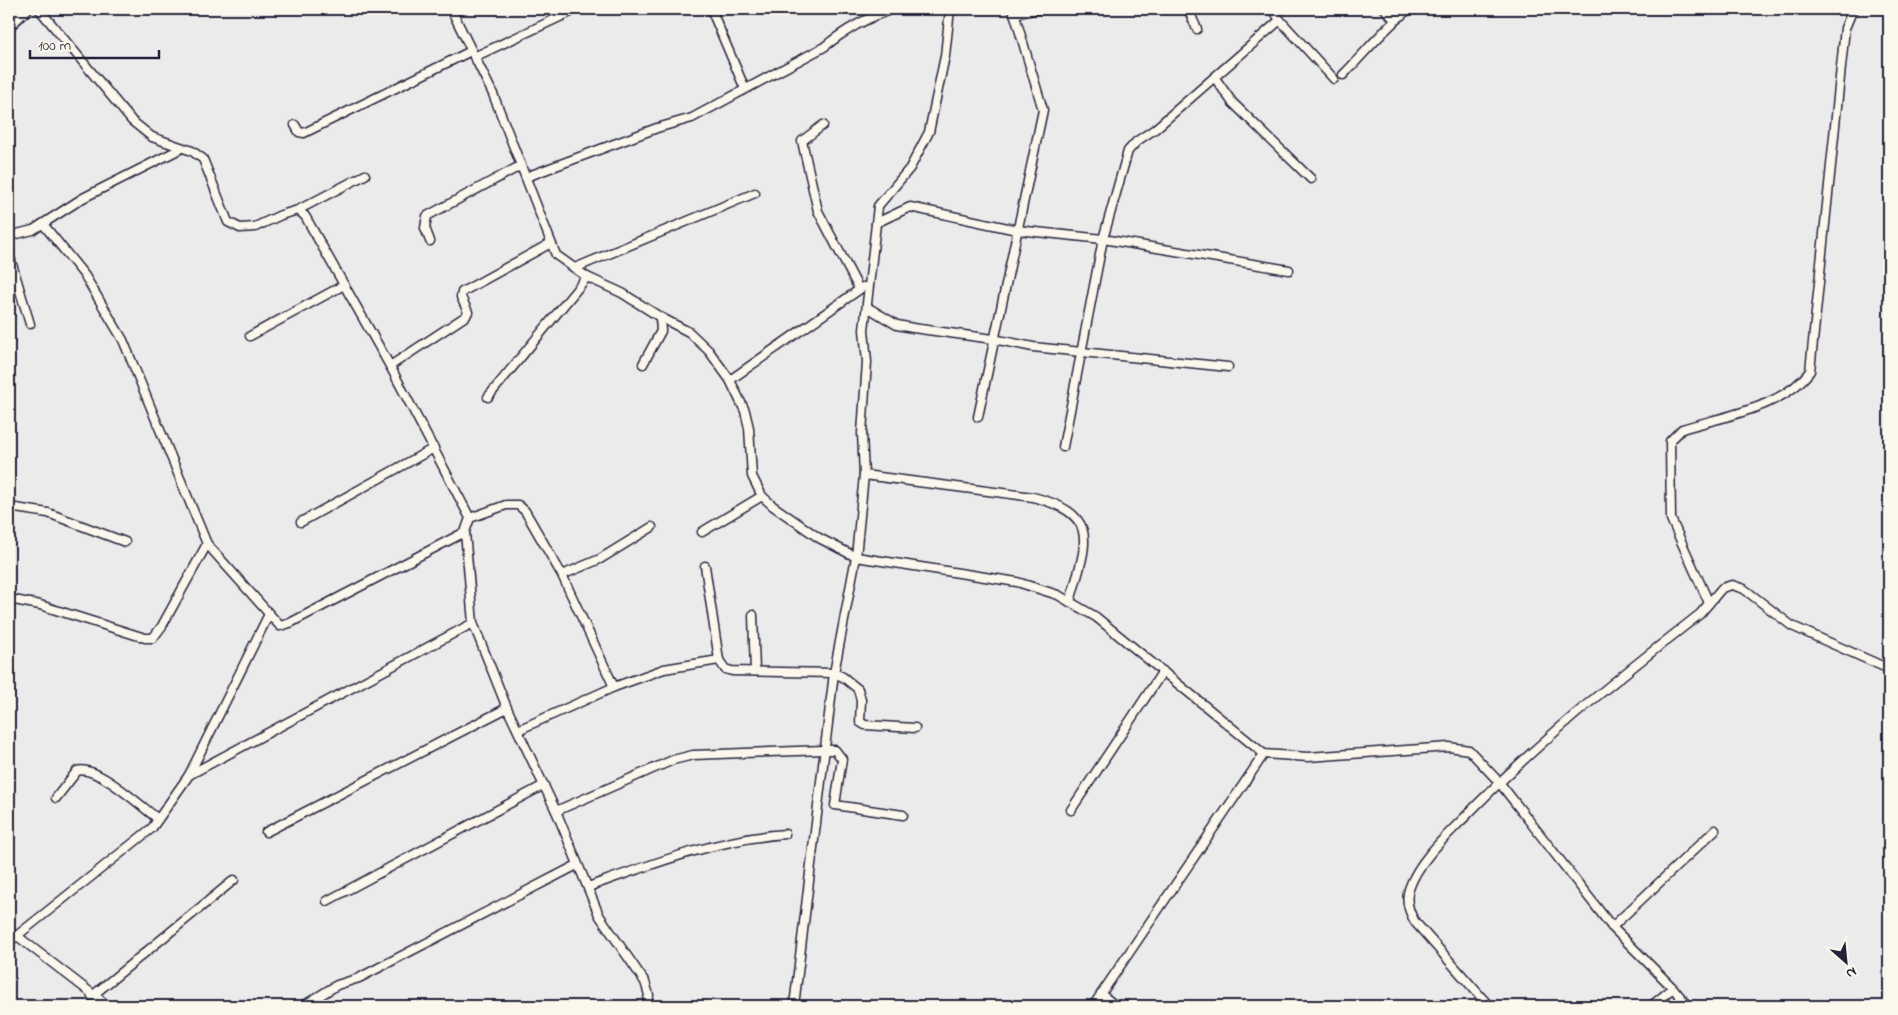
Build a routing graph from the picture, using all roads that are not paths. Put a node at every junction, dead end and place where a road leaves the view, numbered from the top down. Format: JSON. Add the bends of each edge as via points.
{"nodes":[{"id":1,"x":25,"y":9,"type":"edge"},
{"id":2,"x":39,"y":9,"type":"edge"},
{"id":3,"x":451,"y":9,"type":"edge"},
{"id":4,"x":577,"y":9,"type":"edge"},
{"id":5,"x":710,"y":9,"type":"edge"},
{"id":6,"x":892,"y":9,"type":"edge"},
{"id":7,"x":950,"y":9,"type":"edge"},
{"id":8,"x":1038,"y":9,"type":"edge"},
{"id":9,"x":1188,"y":9,"type":"edge"},
{"id":10,"x":1273,"y":9,"type":"edge"},
{"id":11,"x":1385,"y":9,"type":"edge"},
{"id":12,"x":1409,"y":9,"type":"edge"},
{"id":13,"x":1853,"y":9,"type":"edge"},
{"id":14,"x":1013,"y":11,"type":"edge"},
{"id":15,"x":1280,"y":20,"type":"junction"},
{"id":16,"x":1395,"y":20,"type":"junction"},
{"id":17,"x":9,"y":24,"type":"edge"},
{"id":18,"x":1197,"y":29,"type":"dead end"},
{"id":19,"x":473,"y":54,"type":"junction"},
{"id":20,"x":1343,"y":75,"type":"dead end"},
{"id":21,"x":1215,"y":78,"type":"junction"},
{"id":22,"x":1334,"y":79,"type":"dead end"},
{"id":23,"x":745,"y":89,"type":"junction"},
{"id":24,"x":295,"y":125,"type":"dead end"},
{"id":25,"x":823,"y":125,"type":"dead end"},
{"id":26,"x":182,"y":148,"type":"junction"},
{"id":27,"x":520,"y":166,"type":"junction"},
{"id":28,"x":365,"y":175,"type":"dead end"},
{"id":29,"x":526,"y":177,"type":"junction"},
{"id":30,"x":1310,"y":179,"type":"dead end"},
{"id":31,"x":755,"y":192,"type":"dead end"},
{"id":32,"x":298,"y":210,"type":"junction"},
{"id":33,"x":876,"y":223,"type":"junction"},
{"id":34,"x":42,"y":224,"type":"junction"},
{"id":35,"x":1017,"y":230,"type":"junction"},
{"id":36,"x":9,"y":236,"type":"edge"},
{"id":37,"x":1103,"y":239,"type":"junction"},
{"id":38,"x":430,"y":241,"type":"dead end"},
{"id":39,"x":551,"y":243,"type":"junction"},
{"id":40,"x":9,"y":254,"type":"edge"},
{"id":41,"x":575,"y":268,"type":"junction"},
{"id":42,"x":1289,"y":270,"type":"dead end"},
{"id":43,"x":587,"y":277,"type":"junction"},
{"id":44,"x":869,"y":282,"type":"junction"},
{"id":45,"x":344,"y":285,"type":"junction"},
{"id":46,"x":859,"y":289,"type":"junction"},
{"id":47,"x":867,"y":306,"type":"junction"},
{"id":48,"x":660,"y":317,"type":"junction"},
{"id":49,"x":30,"y":324,"type":"dead end"},
{"id":50,"x":250,"y":336,"type":"dead end"},
{"id":51,"x":993,"y":339,"type":"junction"},
{"id":52,"x":1081,"y":352,"type":"junction"},
{"id":53,"x":643,"y":364,"type":"dead end"},
{"id":54,"x":390,"y":366,"type":"junction"},
{"id":55,"x":1228,"y":367,"type":"dead end"},
{"id":56,"x":730,"y":380,"type":"junction"},
{"id":57,"x":488,"y":397,"type":"dead end"},
{"id":58,"x":978,"y":417,"type":"dead end"},
{"id":59,"x":1063,"y":447,"type":"dead end"},
{"id":60,"x":434,"y":448,"type":"junction"},
{"id":61,"x":864,"y":475,"type":"junction"},
{"id":62,"x":762,"y":496,"type":"junction"},
{"id":63,"x":9,"y":507,"type":"edge"},
{"id":64,"x":470,"y":518,"type":"junction"},
{"id":65,"x":301,"y":522,"type":"dead end"},
{"id":66,"x":652,"y":527,"type":"dead end"},
{"id":67,"x":465,"y":532,"type":"junction"},
{"id":68,"x":702,"y":532,"type":"dead end"},
{"id":69,"x":125,"y":542,"type":"dead end"},
{"id":70,"x":207,"y":544,"type":"junction"},
{"id":71,"x":856,"y":557,"type":"junction"},
{"id":72,"x":705,"y":566,"type":"dead end"},
{"id":73,"x":562,"y":576,"type":"junction"},
{"id":74,"x":9,"y":599,"type":"edge"},
{"id":75,"x":1070,"y":602,"type":"junction"},
{"id":76,"x":1709,"y":603,"type":"junction"},
{"id":77,"x":269,"y":614,"type":"junction"},
{"id":78,"x":753,"y":615,"type":"dead end"},
{"id":79,"x":473,"y":623,"type":"junction"},
{"id":80,"x":719,"y":660,"type":"junction"},
{"id":81,"x":1889,"y":669,"type":"edge"},
{"id":82,"x":755,"y":671,"type":"junction"},
{"id":83,"x":1163,"y":671,"type":"junction"},
{"id":84,"x":834,"y":674,"type":"junction"},
{"id":85,"x":614,"y":687,"type":"junction"},
{"id":86,"x":507,"y":708,"type":"junction"},
{"id":87,"x":915,"y":728,"type":"dead end"},
{"id":88,"x":518,"y":730,"type":"junction"},
{"id":89,"x":824,"y":750,"type":"junction"},
{"id":90,"x":1264,"y":754,"type":"junction"},
{"id":91,"x":189,"y":774,"type":"junction"},
{"id":92,"x":1499,"y":782,"type":"junction"},
{"id":93,"x":544,"y":785,"type":"junction"},
{"id":94,"x":56,"y":798,"type":"dead end"},
{"id":95,"x":1071,"y":810,"type":"dead end"},
{"id":96,"x":556,"y":811,"type":"junction"},
{"id":97,"x":903,"y":815,"type":"dead end"},
{"id":98,"x":158,"y":819,"type":"junction"},
{"id":99,"x":1715,"y":830,"type":"dead end"},
{"id":100,"x":266,"y":832,"type":"dead end"},
{"id":101,"x":786,"y":834,"type":"dead end"},
{"id":102,"x":577,"y":865,"type":"junction"},
{"id":103,"x":234,"y":880,"type":"dead end"},
{"id":104,"x":588,"y":887,"type":"junction"},
{"id":105,"x":327,"y":901,"type":"dead end"},
{"id":106,"x":1612,"y":927,"type":"junction"},
{"id":107,"x":16,"y":935,"type":"junction"},
{"id":108,"x":9,"y":942,"type":"edge"},
{"id":109,"x":1673,"y":988,"type":"junction"},
{"id":110,"x":1101,"y":994,"type":"junction"},
{"id":111,"x":92,"y":996,"type":"junction"},
{"id":112,"x":108,"y":1006,"type":"edge"},
{"id":113,"x":303,"y":1006,"type":"edge"},
{"id":114,"x":646,"y":1006,"type":"edge"},
{"id":115,"x":794,"y":1006,"type":"edge"},
{"id":116,"x":1093,"y":1006,"type":"edge"},
{"id":117,"x":1116,"y":1006,"type":"edge"},
{"id":118,"x":1489,"y":1006,"type":"edge"},
{"id":119,"x":1650,"y":1006,"type":"edge"},
{"id":120,"x":1688,"y":1006,"type":"edge"}],
"edges":[{"from":1,"to":17,"type":"main road"},
{"from":2,"to":26,"type":"street","via":[[132,121],[152,137]]},
{"from":3,"to":19,"type":"street"},
{"from":4,"to":19,"type":"street"},
{"from":5,"to":23,"type":"street"},
{"from":6,"to":23,"type":"street","via":[[866,18],[824,47]]},
{"from":7,"to":33,"type":"street","via":[[945,56],[929,132],[910,168],[878,206]]},
{"from":8,"to":14,"type":"street"},
{"from":9,"to":18,"type":"street"},
{"from":10,"to":15,"type":"street"},
{"from":11,"to":16,"type":"street"},
{"from":12,"to":16,"type":"street"},
{"from":13,"to":76,"type":"street","via":[[1844,28],[1810,371],[1802,383],[1780,399],[1682,429],[1670,441],[1671,519]]},
{"from":14,"to":35,"type":"street","via":[[1043,110]]},
{"from":15,"to":21,"type":"street"},
{"from":15,"to":22,"type":"street"},
{"from":16,"to":20,"type":"street"},
{"from":19,"to":24,"type":"street","via":[[304,133],[299,132]]},
{"from":19,"to":27,"type":"street","via":[[493,94]]},
{"from":21,"to":30,"type":"street","via":[[1232,102]]},
{"from":21,"to":37,"type":"street","via":[[1128,150]]},
{"from":23,"to":29,"type":"street","via":[[692,118]]},
{"from":25,"to":46,"type":"street","via":[[802,141],[818,211]]},
{"from":26,"to":32,"type":"street","via":[[203,159],[228,222],[240,228],[255,227]]},
{"from":26,"to":34,"type":"street","via":[[83,198]]},
{"from":27,"to":29,"type":"street"},
{"from":27,"to":38,"type":"street","via":[[427,216],[425,228]]},
{"from":28,"to":32,"type":"street"},
{"from":29,"to":39,"type":"street"},
{"from":31,"to":41,"type":"street"},
{"from":32,"to":45,"type":"street","via":[[305,216]]},
{"from":33,"to":35,"type":"street","via":[[910,207]]},
{"from":33,"to":44,"type":"street"},
{"from":34,"to":36,"type":"street","via":[[33,230]]},
{"from":34,"to":70,"type":"street","via":[[85,276],[123,340]]},
{"from":35,"to":37,"type":"street"},
{"from":35,"to":51,"type":"street"},
{"from":37,"to":42,"type":"street"},
{"from":37,"to":52,"type":"street"},
{"from":39,"to":41,"type":"street","via":[[556,255]]},
{"from":39,"to":54,"type":"street","via":[[462,292],[468,312],[466,316]]},
{"from":40,"to":49,"type":"street"},
{"from":41,"to":43,"type":"street"},
{"from":43,"to":48,"type":"street","via":[[622,293]]},
{"from":43,"to":57,"type":"street"},
{"from":44,"to":46,"type":"street"},
{"from":44,"to":47,"type":"street"},
{"from":45,"to":50,"type":"street"},
{"from":45,"to":54,"type":"street"},
{"from":46,"to":56,"type":"street"},
{"from":47,"to":51,"type":"street","via":[[897,325]]},
{"from":47,"to":61,"type":"street","via":[[862,433]]},
{"from":48,"to":53,"type":"street","via":[[661,330]]},
{"from":48,"to":56,"type":"street","via":[[689,332],[709,351]]},
{"from":51,"to":52,"type":"street"},
{"from":51,"to":58,"type":"street"},
{"from":52,"to":55,"type":"street"},
{"from":52,"to":59,"type":"street"},
{"from":54,"to":60,"type":"street"},
{"from":56,"to":62,"type":"street","via":[[745,411],[752,476]]},
{"from":60,"to":64,"type":"street"},
{"from":60,"to":65,"type":"street"},
{"from":61,"to":71,"type":"street"},
{"from":61,"to":75,"type":"street","via":[[1033,497],[1058,504],[1075,516],[1085,532],[1085,548]]},
{"from":62,"to":68,"type":"street"},
{"from":62,"to":71,"type":"street","via":[[796,523]]},
{"from":63,"to":69,"type":"street","via":[[48,513]]},
{"from":64,"to":67,"type":"street"},
{"from":64,"to":73,"type":"street","via":[[506,505],[518,505],[525,511]]},
{"from":66,"to":73,"type":"street","via":[[600,559]]},
{"from":67,"to":77,"type":"street","via":[[290,623],[280,626]]},
{"from":67,"to":79,"type":"street"},
{"from":70,"to":74,"type":"street","via":[[153,638]]},
{"from":70,"to":77,"type":"street"},
{"from":71,"to":75,"type":"street","via":[[1017,582]]},
{"from":71,"to":84,"type":"street"},
{"from":72,"to":80,"type":"street"},
{"from":73,"to":85,"type":"street"},
{"from":75,"to":83,"type":"street","via":[[1096,617]]},
{"from":76,"to":81,"type":"street","via":[[1722,588],[1732,585],[1744,589],[1792,626]]},
{"from":76,"to":92,"type":"street","via":[[1700,614]]},
{"from":77,"to":91,"type":"street"},
{"from":78,"to":82,"type":"street"},
{"from":79,"to":86,"type":"street"},
{"from":79,"to":91,"type":"street"},
{"from":80,"to":82,"type":"street","via":[[725,669]]},
{"from":80,"to":85,"type":"street","via":[[664,670]]},
{"from":82,"to":84,"type":"street"},
{"from":83,"to":90,"type":"street"},
{"from":83,"to":95,"type":"street"},
{"from":84,"to":87,"type":"street","via":[[852,682],[858,689],[862,700],[860,722]]},
{"from":84,"to":89,"type":"street"},
{"from":85,"to":88,"type":"street"},
{"from":86,"to":88,"type":"street"},
{"from":86,"to":100,"type":"street"},
{"from":88,"to":93,"type":"street"},
{"from":89,"to":96,"type":"street","via":[[693,755],[672,760]]},
{"from":89,"to":97,"type":"street","via":[[835,750],[842,759],[835,805]]},
{"from":89,"to":115,"type":"street"},
{"from":90,"to":92,"type":"street","via":[[1308,757],[1449,747],[1469,750]]},
{"from":90,"to":110,"type":"street"},
{"from":91,"to":98,"type":"street"},
{"from":92,"to":106,"type":"street"},
{"from":92,"to":118,"type":"street","via":[[1442,840],[1416,873],[1408,891],[1408,910],[1415,922]]},
{"from":93,"to":96,"type":"street"},
{"from":93,"to":105,"type":"street"},
{"from":94,"to":98,"type":"street","via":[[76,771],[89,772],[102,777]]},
{"from":96,"to":102,"type":"street"},
{"from":98,"to":107,"type":"street","via":[[152,828]]},
{"from":99,"to":106,"type":"street"},
{"from":101,"to":104,"type":"street","via":[[753,836],[684,853]]},
{"from":102,"to":104,"type":"street"},
{"from":102,"to":113,"type":"street","via":[[359,978],[337,985]]},
{"from":103,"to":111,"type":"street"},
{"from":104,"to":114,"type":"street","via":[[599,915],[645,982],[649,995]]},
{"from":106,"to":109,"type":"street"},
{"from":107,"to":108,"type":"street"},
{"from":107,"to":111,"type":"street"},
{"from":109,"to":119,"type":"street"},
{"from":109,"to":120,"type":"street"},
{"from":110,"to":116,"type":"street"},
{"from":110,"to":117,"type":"street"},
{"from":111,"to":112,"type":"street"}]}
